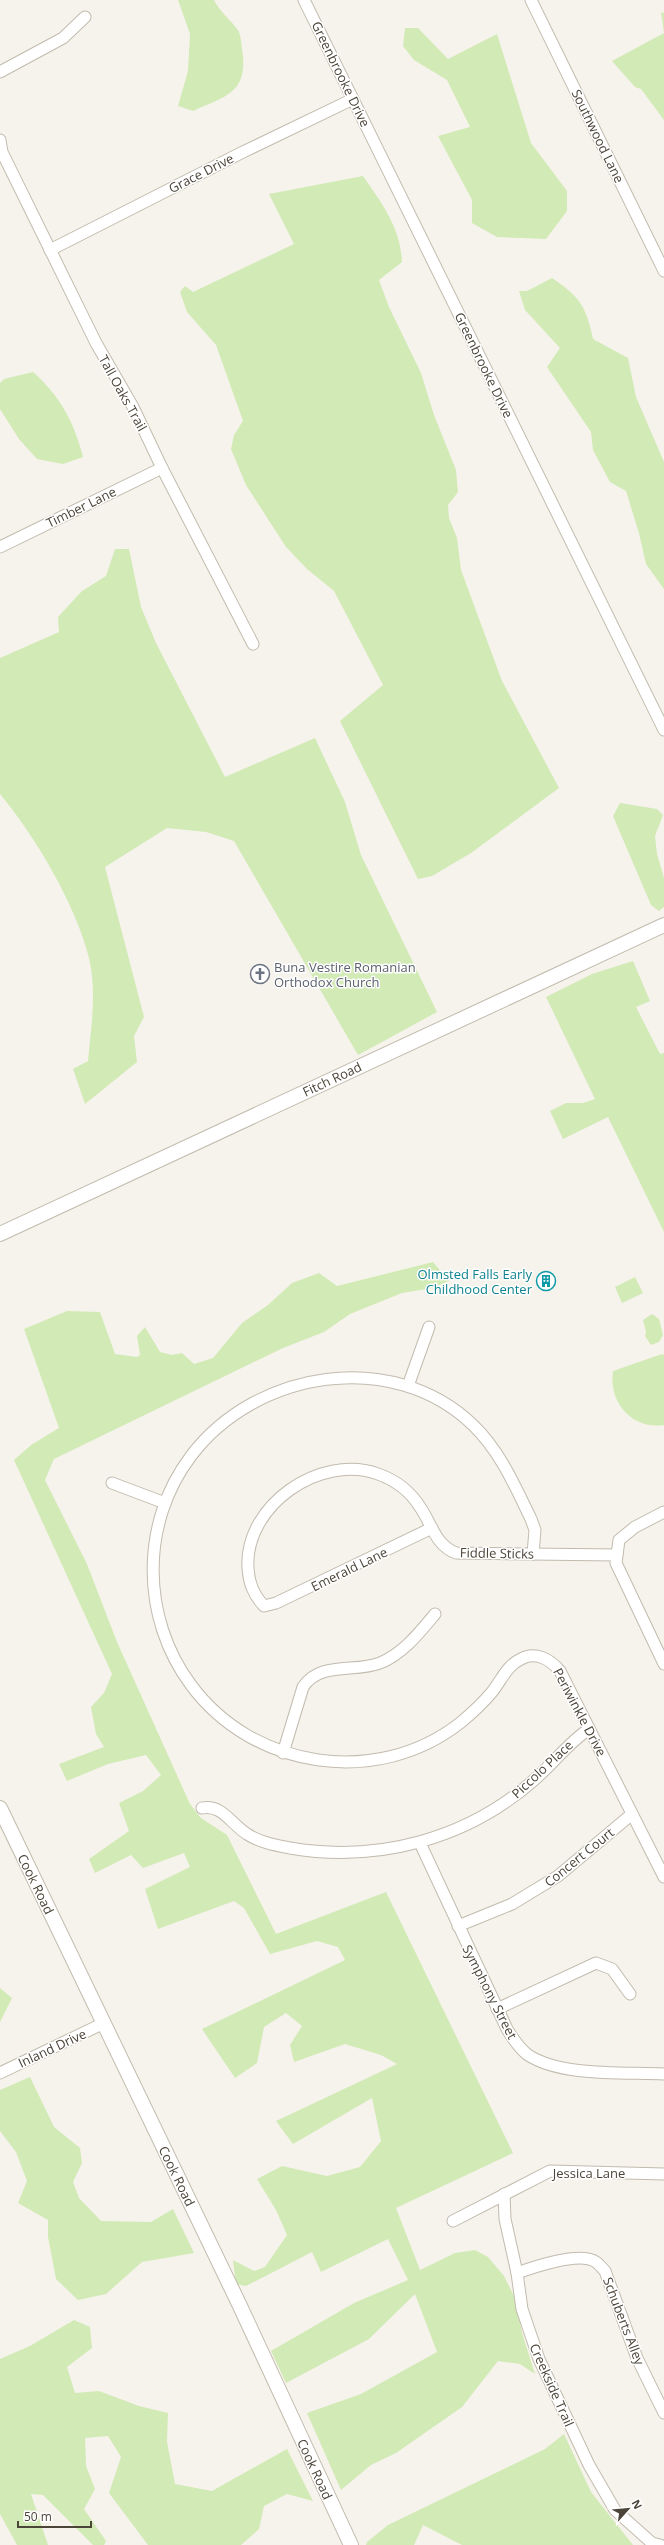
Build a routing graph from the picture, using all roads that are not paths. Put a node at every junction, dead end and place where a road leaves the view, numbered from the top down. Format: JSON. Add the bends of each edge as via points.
{"nodes":[{"id":1,"x":304,"y":0,"type":"edge"},
{"id":2,"x":531,"y":0,"type":"edge"},
{"id":3,"x":85,"y":18,"type":"dead end"},
{"id":4,"x":0,"y":72,"type":"edge"},
{"id":5,"x":354,"y":99,"type":"junction"},
{"id":6,"x":0,"y":140,"type":"edge"},
{"id":7,"x":50,"y":250,"type":"junction"},
{"id":8,"x":664,"y":271,"type":"edge"},
{"id":9,"x":162,"y":468,"type":"junction"},
{"id":10,"x":0,"y":547,"type":"edge"},
{"id":11,"x":253,"y":644,"type":"dead end"},
{"id":12,"x":664,"y":730,"type":"edge"},
{"id":13,"x":664,"y":925,"type":"edge"},
{"id":14,"x":0,"y":1234,"type":"edge"},
{"id":15,"x":429,"y":1327,"type":"dead end"},
{"id":16,"x":408,"y":1386,"type":"junction"},
{"id":17,"x":112,"y":1483,"type":"dead end"},
{"id":18,"x":165,"y":1503,"type":"junction"},
{"id":19,"x":664,"y":1512,"type":"edge"},
{"id":20,"x":432,"y":1528,"type":"junction"},
{"id":21,"x":534,"y":1554,"type":"junction"},
{"id":22,"x":616,"y":1554,"type":"junction"},
{"id":23,"x":264,"y":1606,"type":"joint"},
{"id":24,"x":435,"y":1614,"type":"dead end"},
{"id":25,"x":664,"y":1664,"type":"edge"},
{"id":26,"x":590,"y":1729,"type":"junction"},
{"id":27,"x":283,"y":1753,"type":"junction"},
{"id":28,"x":0,"y":1808,"type":"edge"},
{"id":29,"x":202,"y":1808,"type":"dead end"},
{"id":30,"x":632,"y":1814,"type":"junction"},
{"id":31,"x":420,"y":1842,"type":"junction"},
{"id":32,"x":664,"y":1877,"type":"edge"},
{"id":33,"x":458,"y":1926,"type":"junction"},
{"id":34,"x":630,"y":1994,"type":"dead end"},
{"id":35,"x":497,"y":2009,"type":"junction"},
{"id":36,"x":104,"y":2023,"type":"junction"},
{"id":37,"x":0,"y":2073,"type":"edge"},
{"id":38,"x":664,"y":2074,"type":"edge"},
{"id":39,"x":664,"y":2174,"type":"edge"},
{"id":40,"x":504,"y":2194,"type":"junction"},
{"id":41,"x":453,"y":2221,"type":"dead end"},
{"id":42,"x":517,"y":2273,"type":"junction"},
{"id":43,"x":664,"y":2413,"type":"edge"},
{"id":44,"x":654,"y":2544,"type":"edge"},
{"id":45,"x":351,"y":2545,"type":"edge"}],
"edges":[{"from":1,"to":5,"type":"street","name":"Greenbrooke Drive"},
{"from":2,"to":8,"type":"street","name":"Southwood Lane"},
{"from":3,"to":4,"type":"street","via":[[63,38]]},
{"from":5,"to":7,"type":"street","name":"Grace Drive"},
{"from":5,"to":12,"type":"street","name":"Greenbrooke Drive"},
{"from":6,"to":7,"type":"street","name":"Tall Oaks Trail","via":[[2,152]]},
{"from":7,"to":9,"type":"street","name":"Tall Oaks Trail","via":[[96,343],[133,406]]},
{"from":9,"to":10,"type":"street","name":"Timber Lane"},
{"from":9,"to":11,"type":"street","name":"Tall Oaks Trail"},
{"from":13,"to":14,"type":"street","name":"Fitch Road"},
{"from":15,"to":16,"type":"street"},
{"from":16,"to":18,"type":"street","name":"Periwinkle Drive","via":[[375,1378],[338,1377],[298,1385],[274,1394],[245,1409],[216,1430],[191,1456]]},
{"from":16,"to":21,"type":"street","name":"Periwinkle Drive","via":[[453,1408],[487,1440],[502,1460],[532,1519],[535,1530]]},
{"from":17,"to":18,"type":"street"},
{"from":18,"to":27,"type":"street","name":"Periwinkle Drive","via":[[155,1544],[153,1579],[158,1618],[171,1652],[190,1685],[216,1713],[255,1740]]},
{"from":19,"to":22,"type":"street","via":[[635,1527],[619,1540]]},
{"from":20,"to":21,"type":"street","name":"Fiddle Sticks","via":[[442,1545],[456,1553]]},
{"from":20,"to":23,"type":"street","name":"Emerald Lane","via":[[284,1600]]},
{"from":20,"to":23,"type":"street","name":"Fiddle Sticks","via":[[407,1490],[377,1474],[341,1470],[292,1488],[276,1500],[257,1526],[250,1543],[250,1582],[256,1597]]},
{"from":21,"to":22,"type":"street","name":"Fiddle Sticks"},
{"from":22,"to":25,"type":"street","via":[[616,1563]]},
{"from":24,"to":27,"type":"street","via":[[404,1647],[381,1663],[352,1670],[324,1671],[310,1678],[303,1687]]},
{"from":26,"to":27,"type":"street","name":"Periwinkle Drive","via":[[557,1667],[549,1660],[530,1656],[513,1664],[486,1699],[457,1725],[436,1739],[409,1751],[380,1759],[347,1762],[308,1759]]},
{"from":26,"to":30,"type":"street","name":"Periwinkle Drive"},
{"from":26,"to":31,"type":"street","name":"Piccolo Place","via":[[571,1742],[535,1779],[502,1805],[458,1829]]},
{"from":28,"to":36,"type":"street","name":"Cook Road"},
{"from":29,"to":31,"type":"street","name":"Piccolo Place","via":[[209,1806],[222,1812],[237,1826],[258,1839],[289,1848],[318,1852],[365,1852]]},
{"from":30,"to":32,"type":"street","name":"Periwinkle Drive"},
{"from":30,"to":33,"type":"street","name":"Concert Court","via":[[553,1880],[512,1904]]},
{"from":31,"to":33,"type":"street","name":"Symphony Street"},
{"from":33,"to":35,"type":"street","name":"Symphony Street"},
{"from":34,"to":35,"type":"street","via":[[612,1969],[596,1963]]},
{"from":35,"to":38,"type":"street","name":"Symphony Street","via":[[506,2029],[519,2047],[550,2065],[581,2070]]},
{"from":36,"to":37,"type":"street","name":"Inland Drive"},
{"from":36,"to":45,"type":"street","name":"Cook Road"},
{"from":39,"to":40,"type":"street","name":"Jessica Lane","via":[[550,2171]]},
{"from":40,"to":41,"type":"street","name":"Jessica Lane"},
{"from":40,"to":42,"type":"street","name":"Creekside Trail","via":[[505,2219]]},
{"from":42,"to":43,"type":"street","name":"Schuberts Alley","via":[[544,2264],[584,2258],[596,2262],[605,2271],[637,2358]]},
{"from":42,"to":44,"type":"street","name":"Creekside Trail","via":[[522,2308],[539,2359],[589,2466],[615,2510]]}]}
